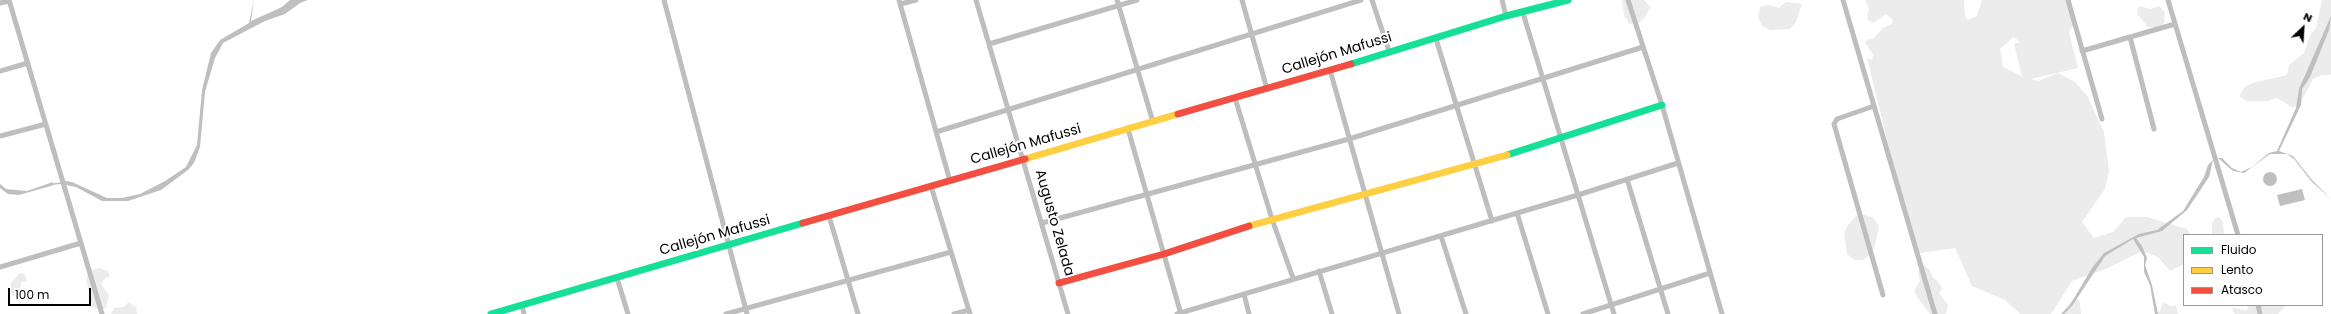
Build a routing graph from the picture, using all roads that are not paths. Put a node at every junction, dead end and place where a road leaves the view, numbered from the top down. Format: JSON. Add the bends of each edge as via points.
{"nodes":[{"id":1,"x":9,"y":0,"type":"edge"},
{"id":2,"x":664,"y":0,"type":"edge"},
{"id":3,"x":916,"y":0,"type":"edge"},
{"id":4,"x":976,"y":0,"type":"edge"},
{"id":5,"x":1137,"y":0,"type":"edge"},
{"id":6,"x":1242,"y":0,"type":"edge"},
{"id":7,"x":1361,"y":0,"type":"edge"},
{"id":8,"x":1372,"y":0,"type":"edge"},
{"id":9,"x":1502,"y":0,"type":"edge"},
{"id":10,"x":1568,"y":0,"type":"edge"},
{"id":11,"x":1628,"y":0,"type":"edge"},
{"id":12,"x":1843,"y":0,"type":"edge"},
{"id":13,"x":2068,"y":0,"type":"edge"},
{"id":14,"x":2168,"y":0,"type":"edge"},
{"id":15,"x":899,"y":2,"type":"edge"},
{"id":16,"x":0,"y":3,"type":"edge"},
{"id":17,"x":1117,"y":3,"type":"edge"},
{"id":18,"x":1523,"y":13,"type":"junction"},
{"id":19,"x":1506,"y":16,"type":"junction"},
{"id":20,"x":2175,"y":24,"type":"junction"},
{"id":21,"x":1252,"y":34,"type":"junction"},
{"id":22,"x":2130,"y":37,"type":"junction"},
{"id":23,"x":1436,"y":39,"type":"junction"},
{"id":24,"x":989,"y":44,"type":"junction"},
{"id":25,"x":1643,"y":47,"type":"junction"},
{"id":26,"x":1389,"y":51,"type":"junction"},
{"id":27,"x":2082,"y":51,"type":"junction"},
{"id":28,"x":28,"y":63,"type":"junction"},
{"id":29,"x":1137,"y":69,"type":"junction"},
{"id":30,"x":1330,"y":70,"type":"junction"},
{"id":31,"x":0,"y":71,"type":"edge"},
{"id":32,"x":1542,"y":79,"type":"junction"},
{"id":33,"x":1267,"y":89,"type":"junction"},
{"id":34,"x":1235,"y":98,"type":"junction"},
{"id":35,"x":1662,"y":105,"type":"junction"},
{"id":36,"x":1456,"y":106,"type":"junction"},
{"id":37,"x":1874,"y":106,"type":"junction"},
{"id":38,"x":1009,"y":110,"type":"junction"},
{"id":39,"x":2102,"y":118,"type":"dead end"},
{"id":40,"x":1153,"y":122,"type":"junction"},
{"id":41,"x":46,"y":124,"type":"junction"},
{"id":42,"x":1128,"y":129,"type":"junction"},
{"id":43,"x":2154,"y":129,"type":"dead end"},
{"id":44,"x":936,"y":132,"type":"junction"},
{"id":45,"x":0,"y":136,"type":"edge"},
{"id":46,"x":1349,"y":138,"type":"junction"},
{"id":47,"x":1560,"y":138,"type":"junction"},
{"id":48,"x":1024,"y":159,"type":"junction"},
{"id":49,"x":1678,"y":163,"type":"junction"},
{"id":50,"x":1256,"y":164,"type":"junction"},
{"id":51,"x":1475,"y":165,"type":"junction"},
{"id":52,"x":1627,"y":179,"type":"junction"},
{"id":53,"x":950,"y":181,"type":"junction"},
{"id":54,"x":931,"y":186,"type":"junction"},
{"id":55,"x":1364,"y":193,"type":"junction"},
{"id":56,"x":1147,"y":195,"type":"junction"},
{"id":57,"x":1578,"y":195,"type":"junction"},
{"id":58,"x":1517,"y":213,"type":"junction"},
{"id":59,"x":829,"y":216,"type":"junction"},
{"id":60,"x":1272,"y":219,"type":"junction"},
{"id":61,"x":1492,"y":221,"type":"junction"},
{"id":62,"x":1042,"y":223,"type":"junction"},
{"id":63,"x":2238,"y":234,"type":"edge"},
{"id":64,"x":1441,"y":236,"type":"junction"},
{"id":65,"x":81,"y":243,"type":"junction"},
{"id":66,"x":730,"y":245,"type":"junction"},
{"id":67,"x":951,"y":252,"type":"junction"},
{"id":68,"x":1382,"y":253,"type":"junction"},
{"id":69,"x":1164,"y":254,"type":"junction"},
{"id":70,"x":0,"y":267,"type":"edge"},
{"id":71,"x":1319,"y":271,"type":"junction"},
{"id":72,"x":1710,"y":273,"type":"junction"},
{"id":73,"x":617,"y":278,"type":"junction"},
{"id":74,"x":1293,"y":278,"type":"junction"},
{"id":75,"x":848,"y":281,"type":"junction"},
{"id":76,"x":1059,"y":283,"type":"junction"},
{"id":77,"x":1661,"y":290,"type":"junction"},
{"id":78,"x":1244,"y":294,"type":"junction"},
{"id":79,"x":1883,"y":295,"type":"dead end"},
{"id":80,"x":522,"y":305,"type":"junction"},
{"id":81,"x":1612,"y":305,"type":"junction"},
{"id":82,"x":746,"y":311,"type":"edge"},
{"id":83,"x":969,"y":312,"type":"edge"},
{"id":84,"x":102,"y":314,"type":"edge"},
{"id":85,"x":491,"y":314,"type":"edge"},
{"id":86,"x":524,"y":314,"type":"edge"},
{"id":87,"x":628,"y":314,"type":"edge"},
{"id":88,"x":726,"y":314,"type":"edge"},
{"id":89,"x":858,"y":314,"type":"edge"},
{"id":90,"x":954,"y":314,"type":"edge"},
{"id":91,"x":1068,"y":314,"type":"edge"},
{"id":92,"x":1180,"y":314,"type":"edge"},
{"id":93,"x":1250,"y":314,"type":"edge"},
{"id":94,"x":1332,"y":314,"type":"edge"},
{"id":95,"x":1399,"y":314,"type":"edge"},
{"id":96,"x":1466,"y":314,"type":"edge"},
{"id":97,"x":1548,"y":314,"type":"edge"},
{"id":98,"x":1583,"y":314,"type":"edge"},
{"id":99,"x":1614,"y":314,"type":"edge"},
{"id":100,"x":1668,"y":314,"type":"edge"},
{"id":101,"x":1722,"y":314,"type":"edge"},
{"id":102,"x":1935,"y":314,"type":"edge"}],
"edges":[{"from":1,"to":16,"type":"street"},
{"from":1,"to":28,"type":"street"},
{"from":2,"to":66,"type":"street"},
{"from":3,"to":15,"type":"street"},
{"from":4,"to":24,"type":"street","name":"Augusto Zelada"},
{"from":5,"to":17,"type":"street"},
{"from":6,"to":21,"type":"street"},
{"from":7,"to":21,"type":"street"},
{"from":8,"to":26,"type":"street"},
{"from":9,"to":19,"type":"street"},
{"from":10,"to":18,"type":"street","name":"Callejón Mafussi"},
{"from":11,"to":25,"type":"street"},
{"from":12,"to":37,"type":"street"},
{"from":13,"to":27,"type":"street"},
{"from":14,"to":20,"type":"street"},
{"from":15,"to":44,"type":"street"},
{"from":17,"to":24,"type":"street"},
{"from":17,"to":29,"type":"street"},
{"from":18,"to":19,"type":"street","name":"Callejón Mafussi"},
{"from":18,"to":32,"type":"street"},
{"from":19,"to":23,"type":"street","name":"Callejón Mafussi"},
{"from":20,"to":22,"type":"street"},
{"from":20,"to":63,"type":"street"},
{"from":21,"to":29,"type":"street"},
{"from":21,"to":33,"type":"street"},
{"from":22,"to":27,"type":"street"},
{"from":22,"to":43,"type":"street"},
{"from":23,"to":26,"type":"street","name":"Callejón Mafussi"},
{"from":23,"to":36,"type":"street"},
{"from":24,"to":38,"type":"street","name":"Augusto Zelada"},
{"from":25,"to":32,"type":"street"},
{"from":25,"to":35,"type":"street"},
{"from":26,"to":30,"type":"street","name":"Callejón Mafussi"},
{"from":27,"to":39,"type":"street"},
{"from":28,"to":31,"type":"street"},
{"from":28,"to":41,"type":"street"},
{"from":29,"to":38,"type":"street"},
{"from":29,"to":40,"type":"street"},
{"from":30,"to":33,"type":"street","name":"Callejón Mafussi"},
{"from":30,"to":46,"type":"street"},
{"from":32,"to":36,"type":"street"},
{"from":32,"to":47,"type":"street"},
{"from":33,"to":34,"type":"street","name":"Callejón Mafussi"},
{"from":34,"to":40,"type":"street","name":"Callejón Mafussi"},
{"from":34,"to":50,"type":"street"},
{"from":35,"to":47,"type":"street"},
{"from":35,"to":49,"type":"street"},
{"from":36,"to":46,"type":"street"},
{"from":36,"to":51,"type":"street"},
{"from":37,"to":79,"type":"street","via":[[1837,119],[1834,124]]},
{"from":37,"to":102,"type":"street"},
{"from":38,"to":44,"type":"street"},
{"from":38,"to":48,"type":"street","name":"Augusto Zelada"},
{"from":40,"to":42,"type":"street","name":"Callejón Mafussi"},
{"from":41,"to":45,"type":"street"},
{"from":41,"to":65,"type":"street"},
{"from":42,"to":48,"type":"street","name":"Callejón Mafussi"},
{"from":42,"to":56,"type":"street"},
{"from":44,"to":53,"type":"street"},
{"from":46,"to":50,"type":"street"},
{"from":46,"to":55,"type":"street"},
{"from":47,"to":51,"type":"street"},
{"from":47,"to":57,"type":"street"},
{"from":48,"to":53,"type":"street","name":"Callejón Mafussi"},
{"from":48,"to":62,"type":"street","name":"Augusto Zelada"},
{"from":49,"to":52,"type":"street"},
{"from":49,"to":72,"type":"street"},
{"from":50,"to":56,"type":"street"},
{"from":50,"to":60,"type":"street"},
{"from":51,"to":55,"type":"street"},
{"from":51,"to":61,"type":"street"},
{"from":52,"to":57,"type":"street"},
{"from":52,"to":77,"type":"street"},
{"from":53,"to":54,"type":"street","name":"Callejón Mafussi"},
{"from":54,"to":59,"type":"street","name":"Callejón Mafussi"},
{"from":54,"to":67,"type":"street"},
{"from":55,"to":60,"type":"street"},
{"from":55,"to":68,"type":"street"},
{"from":56,"to":62,"type":"street"},
{"from":56,"to":69,"type":"street"},
{"from":57,"to":58,"type":"street"},
{"from":57,"to":81,"type":"street"},
{"from":58,"to":61,"type":"street"},
{"from":58,"to":97,"type":"street"},
{"from":59,"to":66,"type":"street","name":"Callejón Mafussi"},
{"from":59,"to":75,"type":"street"},
{"from":60,"to":69,"type":"street"},
{"from":60,"to":74,"type":"street"},
{"from":61,"to":64,"type":"street"},
{"from":62,"to":76,"type":"street","name":"Augusto Zelada"},
{"from":64,"to":68,"type":"street"},
{"from":64,"to":96,"type":"street"},
{"from":65,"to":70,"type":"street"},
{"from":65,"to":84,"type":"street"},
{"from":66,"to":73,"type":"street","name":"Callejón Mafussi"},
{"from":66,"to":82,"type":"street"},
{"from":67,"to":75,"type":"street"},
{"from":67,"to":83,"type":"street"},
{"from":68,"to":71,"type":"street"},
{"from":68,"to":95,"type":"street"},
{"from":69,"to":76,"type":"street"},
{"from":69,"to":92,"type":"street"},
{"from":71,"to":74,"type":"street"},
{"from":71,"to":94,"type":"street"},
{"from":72,"to":77,"type":"street"},
{"from":72,"to":101,"type":"street"},
{"from":73,"to":80,"type":"street","name":"Callejón Mafussi"},
{"from":73,"to":87,"type":"street"},
{"from":74,"to":78,"type":"street"},
{"from":75,"to":82,"type":"street"},
{"from":75,"to":89,"type":"street"},
{"from":76,"to":91,"type":"street","name":"Augusto Zelada"},
{"from":77,"to":81,"type":"street"},
{"from":77,"to":100,"type":"street"},
{"from":78,"to":92,"type":"street"},
{"from":78,"to":93,"type":"street"},
{"from":80,"to":85,"type":"street","name":"Callejón Mafussi"},
{"from":80,"to":86,"type":"street"},
{"from":81,"to":98,"type":"street"},
{"from":81,"to":99,"type":"street"},
{"from":82,"to":88,"type":"street"},
{"from":83,"to":90,"type":"street"}]}
